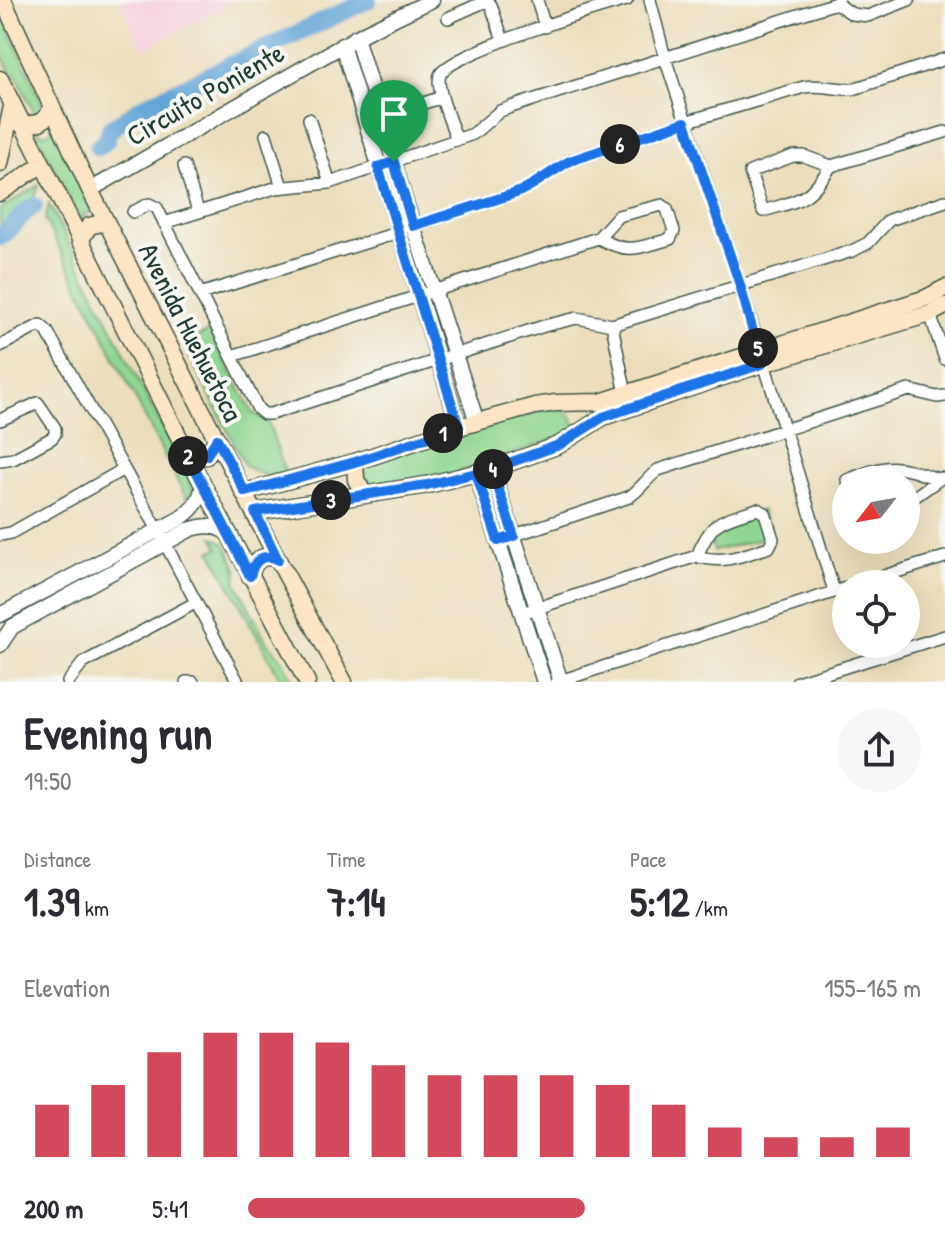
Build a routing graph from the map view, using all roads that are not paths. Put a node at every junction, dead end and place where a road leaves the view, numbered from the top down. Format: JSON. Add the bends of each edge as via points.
{"nodes":[{"id":1,"x":3,"y":0,"type":"edge"},
{"id":2,"x":432,"y":0,"type":"edge"},
{"id":3,"x":537,"y":0,"type":"edge"},
{"id":4,"x":650,"y":0,"type":"edge"},
{"id":5,"x":909,"y":0,"type":"edge"},
{"id":6,"x":619,"y":1,"type":"edge"},
{"id":7,"x":837,"y":2,"type":"edge"},
{"id":8,"x":448,"y":18,"type":"dead end"},
{"id":9,"x":545,"y":27,"type":"junction"},
{"id":10,"x":356,"y":37,"type":"junction"},
{"id":11,"x":503,"y":40,"type":"junction"},
{"id":12,"x":342,"y":45,"type":"junction"},
{"id":13,"x":665,"y":58,"type":"junction"},
{"id":14,"x":945,"y":59,"type":"edge"},
{"id":15,"x":0,"y":79,"type":"edge"},
{"id":16,"x":442,"y":97,"type":"junction"},
{"id":17,"x":12,"y":106,"type":"junction"},
{"id":18,"x":51,"y":108,"type":"junction"},
{"id":19,"x":394,"y":113,"type":"dead end"},
{"id":20,"x":309,"y":119,"type":"dead end"},
{"id":21,"x":685,"y":122,"type":"junction"},
{"id":22,"x":21,"y":124,"type":"junction"},
{"id":23,"x":945,"y":132,"type":"edge"},
{"id":24,"x":266,"y":135,"type":"dead end"},
{"id":25,"x":457,"y":140,"type":"junction"},
{"id":26,"x":394,"y":162,"type":"junction"},
{"id":27,"x":0,"y":164,"type":"edge"},
{"id":28,"x":41,"y":165,"type":"junction"},
{"id":29,"x":184,"y":166,"type":"dead end"},
{"id":30,"x":831,"y":166,"type":"junction"},
{"id":31,"x":378,"y":167,"type":"junction"},
{"id":32,"x":330,"y":183,"type":"junction"},
{"id":33,"x":282,"y":187,"type":"junction"},
{"id":34,"x":90,"y":190,"type":"junction"},
{"id":35,"x":0,"y":193,"type":"edge"},
{"id":36,"x":945,"y":201,"type":"edge"},
{"id":37,"x":198,"y":211,"type":"junction"},
{"id":38,"x":133,"y":212,"type":"dead end"},
{"id":39,"x":106,"y":222,"type":"junction"},
{"id":40,"x":164,"y":223,"type":"junction"},
{"id":41,"x":407,"y":229,"type":"junction"},
{"id":42,"x":598,"y":238,"type":"junction"},
{"id":43,"x":80,"y":241,"type":"junction"},
{"id":44,"x":740,"y":285,"type":"junction"},
{"id":45,"x":945,"y":288,"type":"edge"},
{"id":46,"x":435,"y":290,"type":"junction"},
{"id":47,"x":200,"y":294,"type":"junction"},
{"id":48,"x":419,"y":295,"type":"junction"},
{"id":49,"x":934,"y":306,"type":"edge"},
{"id":50,"x":612,"y":325,"type":"junction"},
{"id":51,"x":0,"y":346,"type":"edge"},
{"id":52,"x":456,"y":355,"type":"junction"},
{"id":53,"x":232,"y":356,"type":"junction"},
{"id":54,"x":760,"y":357,"type":"junction"},
{"id":55,"x":945,"y":359,"type":"edge"},
{"id":56,"x":439,"y":360,"type":"junction"},
{"id":57,"x":626,"y":394,"type":"junction"},
{"id":58,"x":945,"y":396,"type":"edge"},
{"id":59,"x":567,"y":404,"type":"junction"},
{"id":60,"x":0,"y":420,"type":"edge"},
{"id":61,"x":477,"y":422,"type":"junction"},
{"id":62,"x":459,"y":427,"type":"junction"},
{"id":63,"x":784,"y":428,"type":"junction"},
{"id":64,"x":576,"y":436,"type":"junction"},
{"id":65,"x":217,"y":439,"type":"junction"},
{"id":66,"x":188,"y":455,"type":"junction"},
{"id":67,"x":0,"y":461,"type":"edge"},
{"id":68,"x":355,"y":462,"type":"junction"},
{"id":69,"x":124,"y":469,"type":"junction"},
{"id":70,"x":484,"y":471,"type":"junction"},
{"id":71,"x":920,"y":472,"type":"edge"},
{"id":72,"x":941,"y":478,"type":"edge"},
{"id":73,"x":203,"y":485,"type":"junction"},
{"id":74,"x":245,"y":492,"type":"junction"},
{"id":75,"x":920,"y":493,"type":"edge"},
{"id":76,"x":365,"y":495,"type":"junction"},
{"id":77,"x":255,"y":512,"type":"junction"},
{"id":78,"x":228,"y":534,"type":"junction"},
{"id":79,"x":0,"y":535,"type":"edge"},
{"id":80,"x":162,"y":536,"type":"junction"},
{"id":81,"x":514,"y":536,"type":"junction"},
{"id":82,"x":498,"y":541,"type":"junction"},
{"id":83,"x":697,"y":556,"type":"junction"},
{"id":84,"x":945,"y":557,"type":"edge"},
{"id":85,"x":278,"y":560,"type":"junction"},
{"id":86,"x":833,"y":570,"type":"edge"},
{"id":87,"x":903,"y":570,"type":"edge"},
{"id":88,"x":250,"y":576,"type":"junction"},
{"id":89,"x":832,"y":592,"type":"edge"},
{"id":90,"x":195,"y":603,"type":"junction"},
{"id":91,"x":529,"y":610,"type":"junction"},
{"id":92,"x":0,"y":615,"type":"edge"},
{"id":93,"x":0,"y":628,"type":"edge"},
{"id":94,"x":945,"y":636,"type":"edge"},
{"id":95,"x":0,"y":645,"type":"edge"},
{"id":96,"x":68,"y":682,"type":"edge"},
{"id":97,"x":186,"y":682,"type":"edge"},
{"id":98,"x":193,"y":682,"type":"edge"},
{"id":99,"x":238,"y":682,"type":"edge"},
{"id":100,"x":307,"y":682,"type":"edge"},
{"id":101,"x":344,"y":682,"type":"edge"},
{"id":102,"x":544,"y":682,"type":"edge"},
{"id":103,"x":559,"y":682,"type":"edge"},
{"id":104,"x":797,"y":682,"type":"edge"}],
"edges":[{"from":1,"to":18,"type":"main road","name":"Avenida Huehuetoca"},
{"from":2,"to":10,"type":"street","name":"Circuito Poniente"},
{"from":3,"to":9,"type":"street"},
{"from":4,"to":13,"type":"street"},
{"from":5,"to":7,"type":"street","via":[[868,16],[852,14]]},
{"from":6,"to":9,"type":"street"},
{"from":7,"to":13,"type":"street"},
{"from":8,"to":11,"type":"street","via":[[486,1]]},
{"from":9,"to":11,"type":"street"},
{"from":10,"to":12,"type":"street","name":"Circuito Poniente"},
{"from":10,"to":26,"type":"street"},
{"from":11,"to":16,"type":"street","via":[[449,64],[440,74]]},
{"from":12,"to":31,"type":"street"},
{"from":12,"to":34,"type":"street","name":"Circuito Poniente"},
{"from":13,"to":21,"type":"street"},
{"from":13,"to":25,"type":"street","via":[[500,111]]},
{"from":14,"to":21,"type":"street","via":[[853,89],[804,87]]},
{"from":15,"to":17,"type":"main road","name":"Avenida Huehuetoca"},
{"from":16,"to":19,"type":"street"},
{"from":16,"to":25,"type":"street"},
{"from":17,"to":22,"type":"main road","name":"Avenida Huehuetoca"},
{"from":17,"to":27,"type":"main road"},
{"from":18,"to":22,"type":"main road","via":[[42,122]]},
{"from":18,"to":34,"type":"main road","name":"Avenida Huehuetoca"},
{"from":20,"to":32,"type":"street"},
{"from":21,"to":41,"type":"street","via":[[570,161],[516,193]]},
{"from":21,"to":44,"type":"street"},
{"from":22,"to":28,"type":"main road","name":"Avenida Huehuetoca"},
{"from":23,"to":30,"type":"street"},
{"from":24,"to":33,"type":"street"},
{"from":25,"to":26,"type":"street"},
{"from":26,"to":31,"type":"street"},
{"from":26,"to":41,"type":"street"},
{"from":28,"to":35,"type":"main road"},
{"from":28,"to":43,"type":"main road","name":"Avenida Huehuetoca"},
{"from":29,"to":37,"type":"street"},
{"from":30,"to":30,"type":"street","via":[[807,197],[763,211],[750,172],[793,156]]},
{"from":31,"to":32,"type":"street"},
{"from":31,"to":41,"type":"street"},
{"from":32,"to":33,"type":"street"},
{"from":33,"to":37,"type":"street"},
{"from":34,"to":39,"type":"main road","name":"Avenida Huehuetoca"},
{"from":36,"to":44,"type":"street","via":[[889,220],[868,243],[852,251]]},
{"from":37,"to":40,"type":"street"},
{"from":38,"to":40,"type":"street","via":[[152,205]]},
{"from":39,"to":43,"type":"main road","via":[[89,226]]},
{"from":39,"to":65,"type":"main road","name":"Avenida Huehuetoca"},
{"from":40,"to":47,"type":"street"},
{"from":41,"to":46,"type":"street"},
{"from":41,"to":47,"type":"street"},
{"from":41,"to":48,"type":"street"},
{"from":42,"to":42,"type":"street","via":[[629,250],[670,239],[674,231],[667,209],[659,205],[618,216]]},
{"from":42,"to":46,"type":"street"},
{"from":43,"to":66,"type":"main road","name":"Avenida Huehuetoca"},
{"from":44,"to":50,"type":"street"},
{"from":44,"to":54,"type":"street"},
{"from":45,"to":49,"type":"main road"},
{"from":46,"to":48,"type":"street"},
{"from":46,"to":52,"type":"street"},
{"from":47,"to":53,"type":"street"},
{"from":48,"to":53,"type":"street"},
{"from":48,"to":56,"type":"street"},
{"from":49,"to":54,"type":"main road"},
{"from":49,"to":55,"type":"street"},
{"from":50,"to":52,"type":"street","via":[[577,318]]},
{"from":50,"to":57,"type":"street"},
{"from":51,"to":69,"type":"street","via":[[40,325],[47,331]]},
{"from":52,"to":56,"type":"street"},
{"from":52,"to":61,"type":"street"},
{"from":53,"to":56,"type":"street","via":[[264,414]]},
{"from":54,"to":57,"type":"main road"},
{"from":54,"to":63,"type":"street"},
{"from":54,"to":64,"type":"main road","via":[[603,417]]},
{"from":56,"to":62,"type":"street"},
{"from":57,"to":59,"type":"main road"},
{"from":58,"to":63,"type":"street","via":[[909,390]]},
{"from":59,"to":61,"type":"main road","via":[[535,406]]},
{"from":59,"to":64,"type":"main road","via":[[577,423]]},
{"from":60,"to":67,"type":"street","via":[[38,403],[55,434]]},
{"from":61,"to":62,"type":"main road"},
{"from":62,"to":68,"type":"main road"},
{"from":63,"to":81,"type":"street","via":[[658,470],[629,497]]},
{"from":63,"to":86,"type":"street"},
{"from":64,"to":70,"type":"main road"},
{"from":65,"to":66,"type":"main road","via":[[206,456]]},
{"from":65,"to":74,"type":"main road","name":"Avenida Huehuetoca"},
{"from":66,"to":73,"type":"main road","name":"Avenida Huehuetoca"},
{"from":68,"to":74,"type":"main road"},
{"from":68,"to":76,"type":"main road","via":[[356,480]]},
{"from":69,"to":79,"type":"street"},
{"from":69,"to":80,"type":"street"},
{"from":70,"to":76,"type":"main road"},
{"from":70,"to":81,"type":"street"},
{"from":70,"to":82,"type":"street"},
{"from":71,"to":72,"type":"street"},
{"from":72,"to":75,"type":"street"},
{"from":73,"to":78,"type":"main road","name":"Avenida Huehuetoca"},
{"from":73,"to":80,"type":"street","via":[[194,508]]},
{"from":74,"to":77,"type":"main road","name":"Avenida Huehuetoca"},
{"from":76,"to":77,"type":"main road"},
{"from":77,"to":85,"type":"main road","name":"Avenida Huehuetoca"},
{"from":78,"to":80,"type":"street","via":[[203,525]]},
{"from":78,"to":88,"type":"main road","name":"Avenida Huehuetoca"},
{"from":80,"to":90,"type":"street"},
{"from":80,"to":92,"type":"street"},
{"from":80,"to":95,"type":"street","via":[[12,627]]},
{"from":81,"to":82,"type":"street"},
{"from":81,"to":91,"type":"street"},
{"from":82,"to":91,"type":"street"},
{"from":83,"to":83,"type":"street","via":[[725,561],[769,547],[773,539],[765,513],[757,509],[716,523]]},
{"from":83,"to":91,"type":"street"},
{"from":84,"to":87,"type":"street"},
{"from":85,"to":88,"type":"main road","via":[[261,558]]},
{"from":85,"to":101,"type":"main road","name":"Avenida Huehuetoca"},
{"from":88,"to":100,"type":"main road","name":"Avenida Huehuetoca"},
{"from":89,"to":103,"type":"street"},
{"from":90,"to":96,"type":"street","via":[[83,663]]},
{"from":90,"to":99,"type":"street"},
{"from":91,"to":102,"type":"street"},
{"from":91,"to":103,"type":"street"},
{"from":93,"to":95,"type":"street"},
{"from":94,"to":104,"type":"street"},
{"from":97,"to":98,"type":"street"}]}
